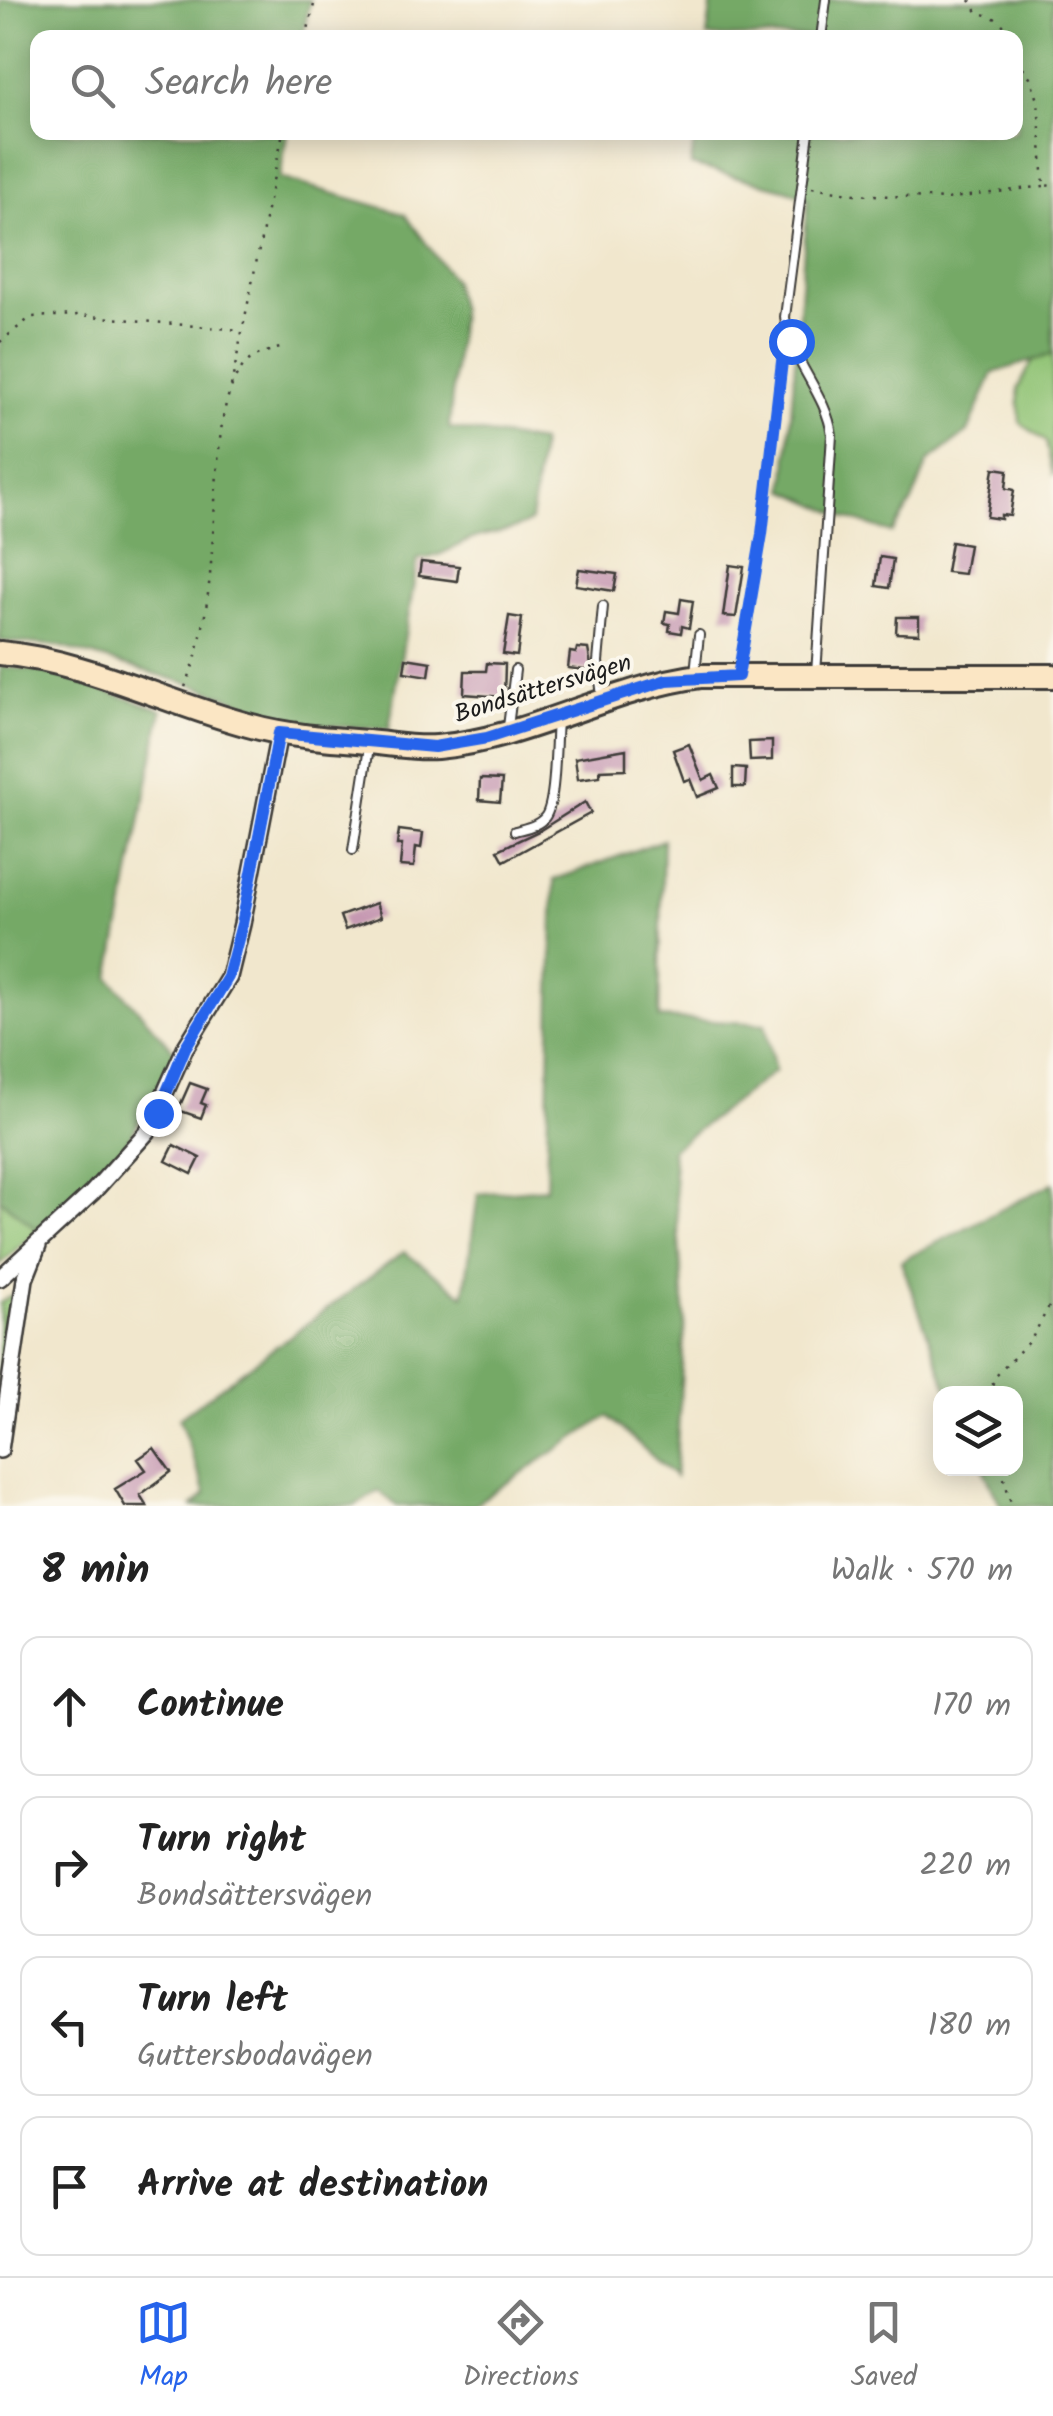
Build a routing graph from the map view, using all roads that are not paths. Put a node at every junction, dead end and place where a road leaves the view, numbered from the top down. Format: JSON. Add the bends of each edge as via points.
{"nodes":[{"id":1,"x":826,"y":0,"type":"edge"},
{"id":2,"x":822,"y":30,"type":"edge"},
{"id":3,"x":808,"y":140,"type":"edge"},
{"id":4,"x":603,"y":606,"type":"dead end"},
{"id":5,"x":699,"y":635,"type":"dead end"},
{"id":6,"x":0,"y":653,"type":"edge"},
{"id":7,"x":514,"y":670,"type":"dead end"},
{"id":8,"x":816,"y":674,"type":"junction"},
{"id":9,"x":1053,"y":676,"type":"edge"},
{"id":10,"x":694,"y":677,"type":"junction"},
{"id":11,"x":603,"y":702,"type":"junction"},
{"id":12,"x":558,"y":716,"type":"junction"},
{"id":13,"x":507,"y":732,"type":"junction"},
{"id":14,"x":279,"y":733,"type":"junction"},
{"id":15,"x":370,"y":742,"type":"junction"},
{"id":16,"x":516,"y":831,"type":"dead end"},
{"id":17,"x":353,"y":850,"type":"dead end"},
{"id":18,"x":43,"y":1239,"type":"junction"},
{"id":19,"x":0,"y":1278,"type":"edge"},
{"id":20,"x":0,"y":1450,"type":"edge"}],
"edges":[{"from":1,"to":2,"type":"lane"},
{"from":3,"to":8,"type":"lane","via":[[786,327],[825,404],[832,435]]},
{"from":4,"to":11,"type":"lane"},
{"from":5,"to":10,"type":"lane"},
{"from":6,"to":14,"type":"street","name":"Bondsättersvägen","via":[[62,665]]},
{"from":7,"to":13,"type":"lane"},
{"from":8,"to":9,"type":"street","name":"Bondsättersvägen"},
{"from":8,"to":10,"type":"street","name":"Bondsättersvägen"},
{"from":10,"to":11,"type":"street","name":"Bondsättersvägen"},
{"from":11,"to":12,"type":"street","name":"Bondsättersvägen"},
{"from":12,"to":13,"type":"street","name":"Bondsättersvägen"},
{"from":12,"to":16,"type":"lane","via":[[545,817]]},
{"from":13,"to":15,"type":"street","name":"Bondsättersvägen","via":[[434,747]]},
{"from":14,"to":15,"type":"street","name":"Bondsättersvägen"},
{"from":14,"to":18,"type":"street","via":[[228,977],[185,1048],[148,1131]]},
{"from":15,"to":17,"type":"lane"},
{"from":18,"to":19,"type":"street"},
{"from":18,"to":20,"type":"street","via":[[25,1279]]}]}
